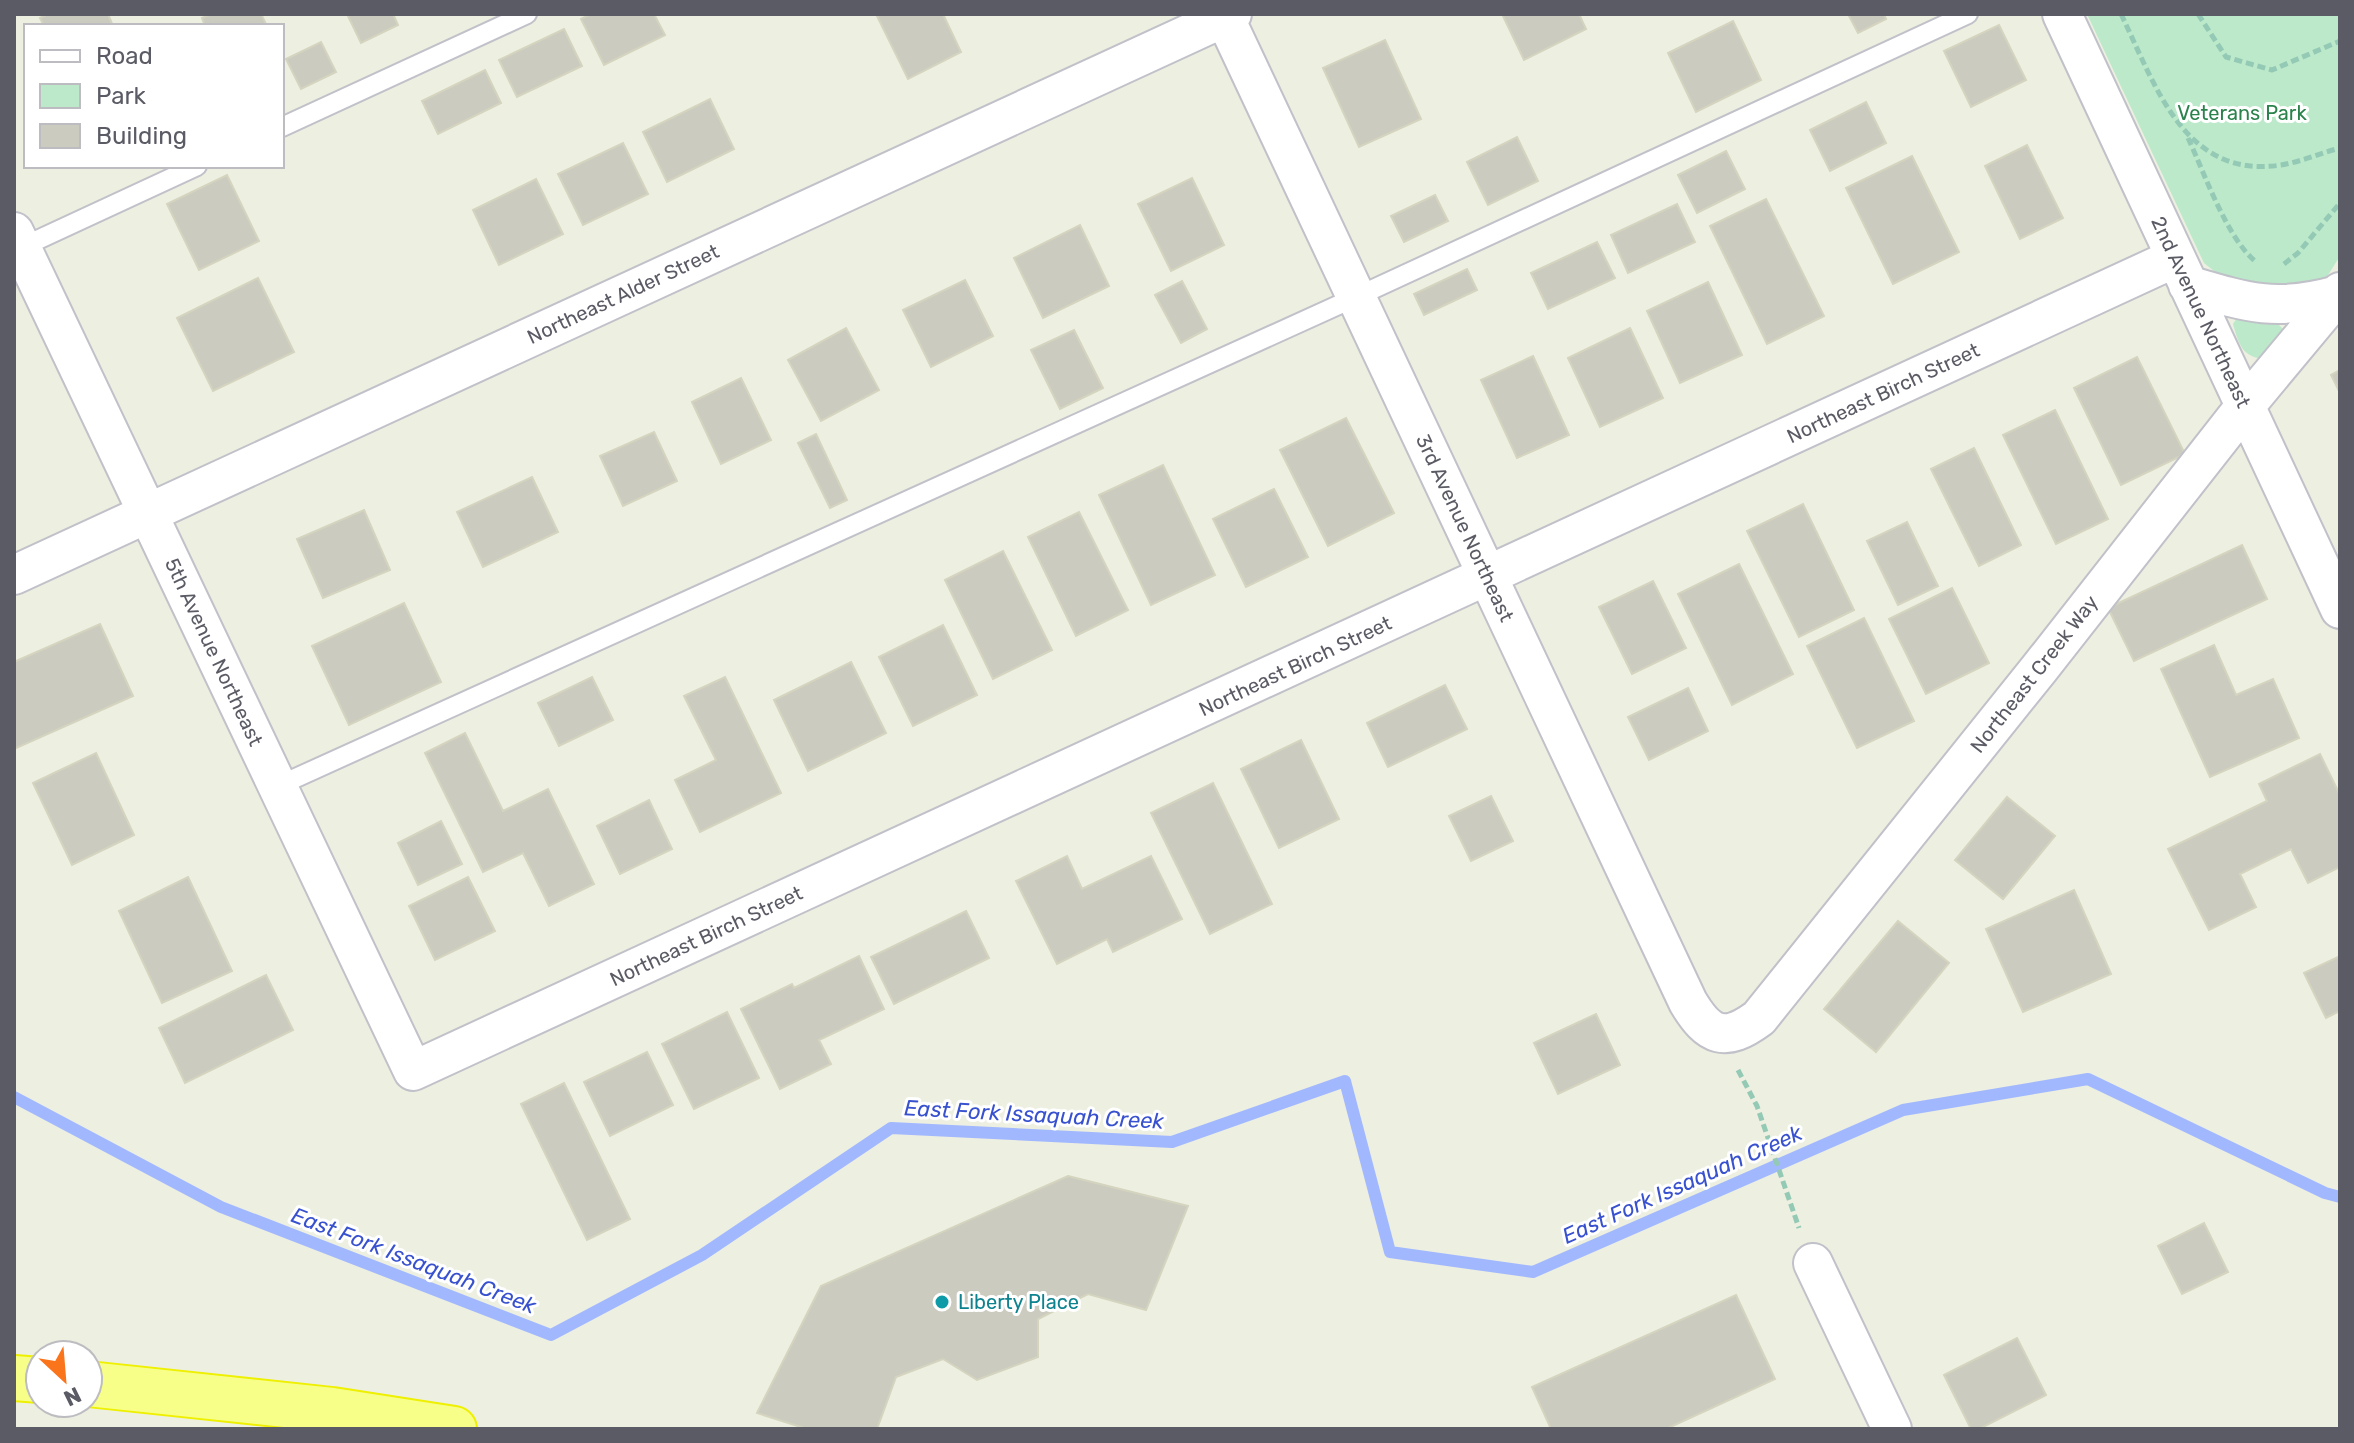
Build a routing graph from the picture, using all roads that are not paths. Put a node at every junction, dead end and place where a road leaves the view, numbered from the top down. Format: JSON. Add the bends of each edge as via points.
{"nodes":[{"id":1,"x":527,"y":14,"type":"edge"},
{"id":2,"x":1968,"y":14,"type":"edge"},
{"id":3,"x":2062,"y":14,"type":"edge"},
{"id":4,"x":1226,"y":15,"type":"edge"},
{"id":5,"x":284,"y":126,"type":"edge"},
{"id":6,"x":192,"y":168,"type":"edge"},
{"id":7,"x":16,"y":243,"type":"edge"},
{"id":8,"x":2182,"y":271,"type":"junction"},
{"id":9,"x":2339,"y":294,"type":"edge"},
{"id":10,"x":1356,"y":297,"type":"junction"},
{"id":11,"x":2246,"y":405,"type":"junction"},
{"id":12,"x":149,"y":515,"type":"junction"},
{"id":13,"x":14,"y":575,"type":"edge"},
{"id":14,"x":1487,"y":577,"type":"junction"},
{"id":15,"x":2340,"y":609,"type":"edge"},
{"id":16,"x":278,"y":786,"type":"junction"},
{"id":17,"x":1718,"y":1033,"type":"joint"},
{"id":18,"x":413,"y":1071,"type":"joint"},
{"id":19,"x":1813,"y":1263,"type":"road end"},
{"id":20,"x":104,"y":1386,"type":"edge"},
{"id":21,"x":454,"y":1429,"type":"edge"},
{"id":22,"x":1892,"y":1429,"type":"edge"}],
"edges":[{"from":1,"to":5,"type":"lane"},
{"from":2,"to":10,"type":"lane"},
{"from":3,"to":8,"type":"street","name":"2nd Avenue Northeast"},
{"from":4,"to":10,"type":"street","name":"3rd Avenue Northeast"},
{"from":4,"to":12,"type":"street","name":"Northeast Alder Street"},
{"from":6,"to":7,"type":"lane"},
{"from":7,"to":12,"type":"street","name":"5th Avenue Northeast"},
{"from":8,"to":9,"type":"street","name":"Northeast Creek Way","via":[[2246,302],[2265,305]]},
{"from":8,"to":11,"type":"street","name":"2nd Avenue Northeast"},
{"from":8,"to":14,"type":"street","name":"Northeast Birch Street"},
{"from":9,"to":11,"type":"street","name":"Northeast Creek Way"},
{"from":10,"to":14,"type":"street","name":"3rd Avenue Northeast"},
{"from":10,"to":16,"type":"lane"},
{"from":11,"to":15,"type":"street","name":"2nd Avenue Northeast"},
{"from":11,"to":17,"type":"street","name":"Northeast Creek Way","via":[[1759,1018],[1741,1031]]},
{"from":12,"to":13,"type":"street","name":"Northeast Alder Street"},
{"from":12,"to":16,"type":"street","name":"5th Avenue Northeast"},
{"from":14,"to":17,"type":"street","name":"3rd Avenue Northeast","via":[[1688,1002],[1702,1024]]},
{"from":14,"to":18,"type":"street","name":"Northeast Birch Street"},
{"from":16,"to":18,"type":"street","name":"5th Avenue Northeast"},
{"from":19,"to":22,"type":"street"},
{"from":20,"to":21,"type":"highway"}]}
